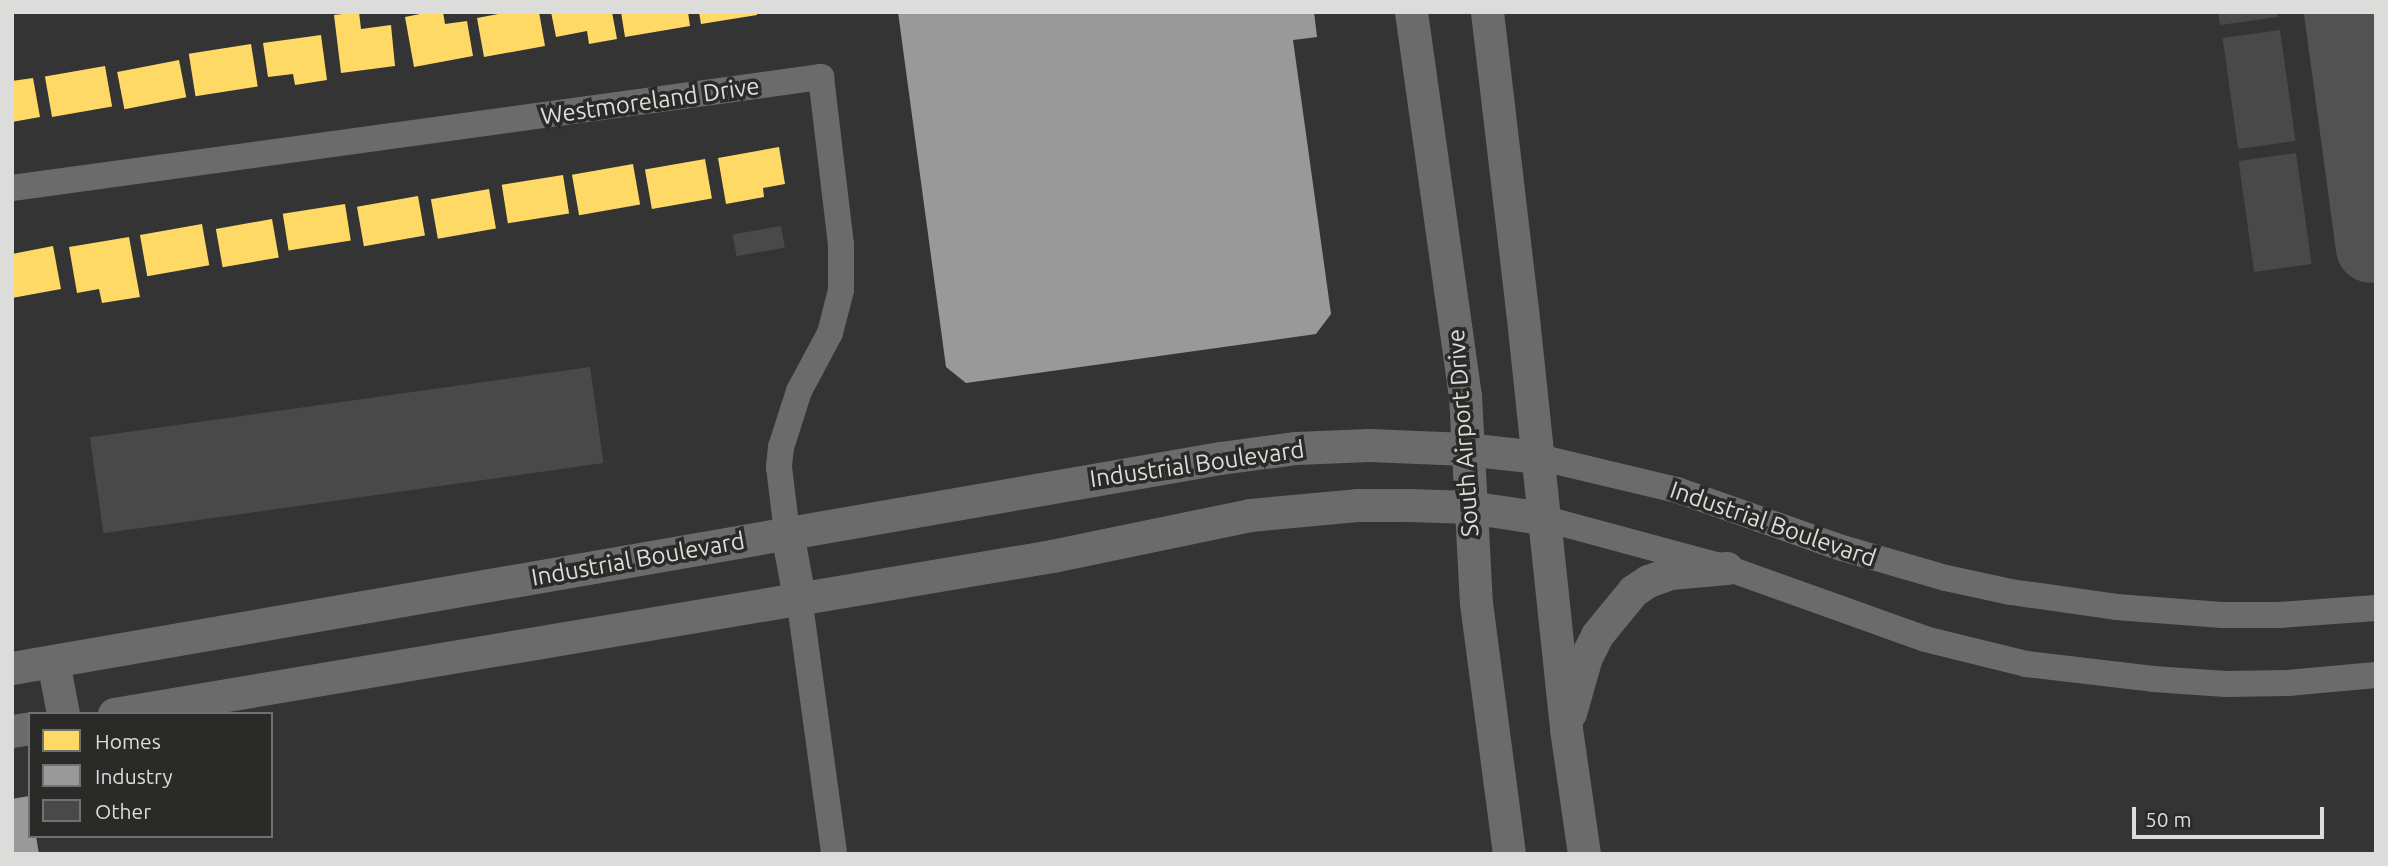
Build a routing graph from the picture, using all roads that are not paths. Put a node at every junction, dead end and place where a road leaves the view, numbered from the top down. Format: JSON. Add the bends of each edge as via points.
{"nodes":[{"id":1,"x":1411,"y":12,"type":"edge"},
{"id":2,"x":1487,"y":12,"type":"edge"},
{"id":3,"x":12,"y":188,"type":"edge"},
{"id":4,"x":1466,"y":449,"type":"junction"},
{"id":5,"x":1538,"y":457,"type":"junction"},
{"id":6,"x":1469,"y":508,"type":"junction"},
{"id":7,"x":1542,"y":518,"type":"junction"},
{"id":8,"x":787,"y":533,"type":"junction"},
{"id":9,"x":1727,"y":568,"type":"junction"},
{"id":10,"x":799,"y":597,"type":"junction"},
{"id":11,"x":2376,"y":608,"type":"edge"},
{"id":12,"x":53,"y":661,"type":"junction"},
{"id":13,"x":12,"y":668,"type":"edge"},
{"id":14,"x":2376,"y":675,"type":"edge"},
{"id":15,"x":63,"y":712,"type":"edge"},
{"id":16,"x":126,"y":712,"type":"edge"},
{"id":17,"x":1566,"y":729,"type":"junction"},
{"id":18,"x":834,"y":854,"type":"edge"},
{"id":19,"x":1509,"y":854,"type":"edge"},
{"id":20,"x":1584,"y":854,"type":"edge"}],
"edges":[{"from":1,"to":4,"type":"main road","name":"South Airport Drive","via":[[1465,396]]},
{"from":2,"to":5,"type":"main road"},
{"from":3,"to":8,"type":"street","name":"Westmoreland Drive","via":[[821,77],[841,245],[841,290],[830,333],[799,391],[781,447]]},
{"from":4,"to":5,"type":"main road","name":"Industrial Boulevard"},
{"from":4,"to":6,"type":"main road","name":"South Airport Drive"},
{"from":4,"to":8,"type":"main road","name":"Industrial Boulevard","via":[[1333,446],[1275,451]]},
{"from":5,"to":7,"type":"main road"},
{"from":5,"to":11,"type":"street","name":"Industrial Boulevard","via":[[1677,490],[1842,548],[2011,592],[2174,613],[2279,615]]},
{"from":6,"to":7,"type":"main road"},
{"from":6,"to":10,"type":"main road","via":[[1357,505],[1240,517],[1064,554]]},
{"from":6,"to":19,"type":"main road","name":"South Airport Drive","via":[[1476,603]]},
{"from":7,"to":9,"type":"street"},
{"from":7,"to":17,"type":"main road"},
{"from":8,"to":10,"type":"main road"},
{"from":8,"to":12,"type":"main road","name":"Industrial Boulevard"},
{"from":9,"to":14,"type":"street","via":[[1912,635],[2026,664],[2226,684]]},
{"from":9,"to":17,"type":"main road","via":[[1670,573],[1633,591],[1614,611],[1586,657]]},
{"from":10,"to":16,"type":"main road"},
{"from":10,"to":18,"type":"street"},
{"from":12,"to":13,"type":"main road","name":"Industrial Boulevard"},
{"from":12,"to":15,"type":"main road"},
{"from":17,"to":20,"type":"main road"}]}
